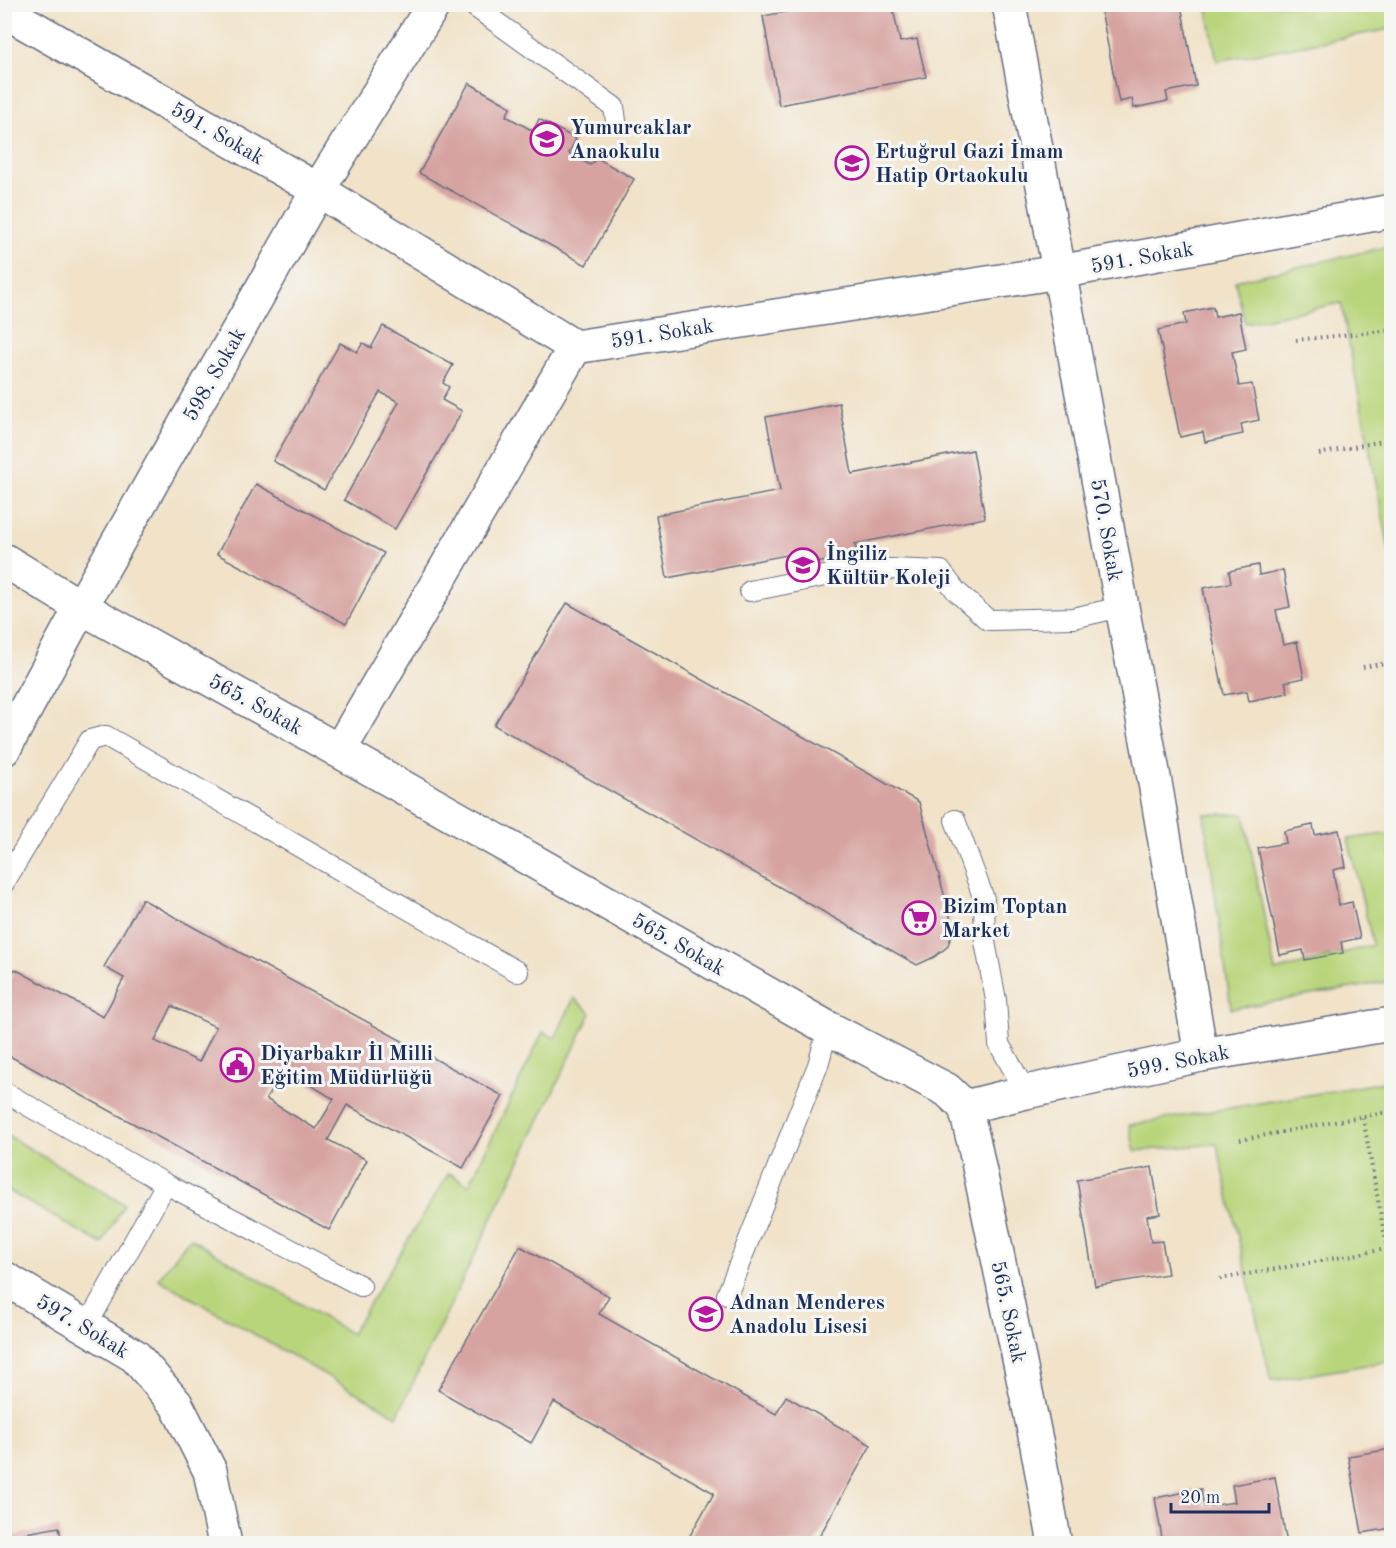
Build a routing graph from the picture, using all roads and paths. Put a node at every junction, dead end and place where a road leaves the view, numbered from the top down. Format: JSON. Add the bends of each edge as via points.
{"nodes":[{"id":1,"x":434,"y":4,"type":"edge"},
{"id":2,"x":471,"y":4,"type":"edge"},
{"id":3,"x":1009,"y":4,"type":"edge"},
{"id":4,"x":1390,"y":4,"type":"edge"},
{"id":5,"x":1392,"y":10,"type":"edge"},
{"id":6,"x":13,"y":17,"type":"edge"},
{"id":7,"x":616,"y":121,"type":"dead end"},
{"id":8,"x":318,"y":190,"type":"junction"},
{"id":9,"x":1392,"y":211,"type":"edge"},
{"id":10,"x":1059,"y":272,"type":"junction"},
{"id":11,"x":1392,"y":330,"type":"edge"},
{"id":12,"x":1296,"y":340,"type":"dead end"},
{"id":13,"x":575,"y":347,"type":"junction"},
{"id":14,"x":1392,"y":439,"type":"edge"},
{"id":15,"x":1319,"y":454,"type":"dead end"},
{"id":16,"x":4,"y":560,"type":"edge"},
{"id":17,"x":750,"y":591,"type":"dead end"},
{"id":18,"x":81,"y":607,"type":"junction"},
{"id":19,"x":1121,"y":607,"type":"junction"},
{"id":20,"x":1392,"y":662,"type":"edge"},
{"id":21,"x":1363,"y":667,"type":"dead end"},
{"id":22,"x":4,"y":749,"type":"edge"},
{"id":23,"x":339,"y":751,"type":"junction"},
{"id":24,"x":955,"y":820,"type":"dead end"},
{"id":25,"x":4,"y":883,"type":"edge"},
{"id":26,"x":518,"y":972,"type":"dead end"},
{"id":27,"x":1392,"y":1024,"type":"edge"},
{"id":28,"x":828,"y":1028,"type":"junction"},
{"id":29,"x":1201,"y":1056,"type":"junction"},
{"id":30,"x":4,"y":1092,"type":"edge"},
{"id":31,"x":1026,"y":1092,"type":"junction"},
{"id":32,"x":965,"y":1107,"type":"junction"},
{"id":33,"x":1392,"y":1111,"type":"edge"},
{"id":34,"x":1363,"y":1118,"type":"junction"},
{"id":35,"x":1240,"y":1140,"type":"dead end"},
{"id":36,"x":166,"y":1184,"type":"junction"},
{"id":37,"x":1389,"y":1248,"type":"edge"},
{"id":38,"x":1392,"y":1276,"type":"edge"},
{"id":39,"x":4,"y":1278,"type":"edge"},
{"id":40,"x":1220,"y":1279,"type":"dead end"},
{"id":41,"x":361,"y":1286,"type":"dead end"},
{"id":42,"x":728,"y":1295,"type":"dead end"},
{"id":43,"x":86,"y":1327,"type":"junction"},
{"id":44,"x":225,"y":1544,"type":"edge"},
{"id":45,"x":1055,"y":1544,"type":"edge"}],
"edges":[{"from":1,"to":8,"type":"street","name":"598. Sokak"},
{"from":2,"to":7,"type":"lane","via":[[614,106]]},
{"from":3,"to":10,"type":"street","name":"570. Sokak"},
{"from":4,"to":5,"type":"path"},
{"from":6,"to":8,"type":"street","name":"591. Sokak"},
{"from":8,"to":13,"type":"street","name":"591. Sokak"},
{"from":8,"to":18,"type":"street","name":"598. Sokak"},
{"from":9,"to":10,"type":"street","name":"591. Sokak"},
{"from":10,"to":13,"type":"street","name":"591. Sokak"},
{"from":10,"to":19,"type":"street","name":"570. Sokak"},
{"from":11,"to":12,"type":"path"},
{"from":13,"to":23,"type":"street"},
{"from":14,"to":15,"type":"path"},
{"from":16,"to":18,"type":"street","name":"565. Sokak"},
{"from":17,"to":19,"type":"lane","via":[[865,568],[941,571],[956,591],[988,620],[1073,618]]},
{"from":18,"to":22,"type":"street","name":"598. Sokak"},
{"from":18,"to":23,"type":"street","name":"565. Sokak"},
{"from":19,"to":29,"type":"street","name":"570. Sokak"},
{"from":20,"to":21,"type":"path"},
{"from":23,"to":28,"type":"street","name":"565. Sokak"},
{"from":24,"to":31,"type":"lane","via":[[984,900],[985,942],[996,1000],[999,1044]]},
{"from":25,"to":26,"type":"lane","via":[[90,740],[106,736]]},
{"from":27,"to":29,"type":"street","name":"599. Sokak"},
{"from":28,"to":32,"type":"street","name":"565. Sokak","via":[[947,1090]]},
{"from":28,"to":42,"type":"lane","via":[[819,1065]]},
{"from":29,"to":31,"type":"street","name":"599. Sokak"},
{"from":30,"to":36,"type":"lane"},
{"from":31,"to":32,"type":"street","name":"599. Sokak"},
{"from":32,"to":45,"type":"street","name":"565. Sokak"},
{"from":33,"to":34,"type":"path"},
{"from":34,"to":35,"type":"path"},
{"from":34,"to":37,"type":"path"},
{"from":36,"to":41,"type":"lane"},
{"from":36,"to":43,"type":"lane"},
{"from":37,"to":38,"type":"path"},
{"from":37,"to":40,"type":"path"},
{"from":39,"to":43,"type":"street","name":"597. Sokak"},
{"from":43,"to":44,"type":"street","name":"597. Sokak","via":[[135,1356],[176,1404],[210,1471]]}]}
